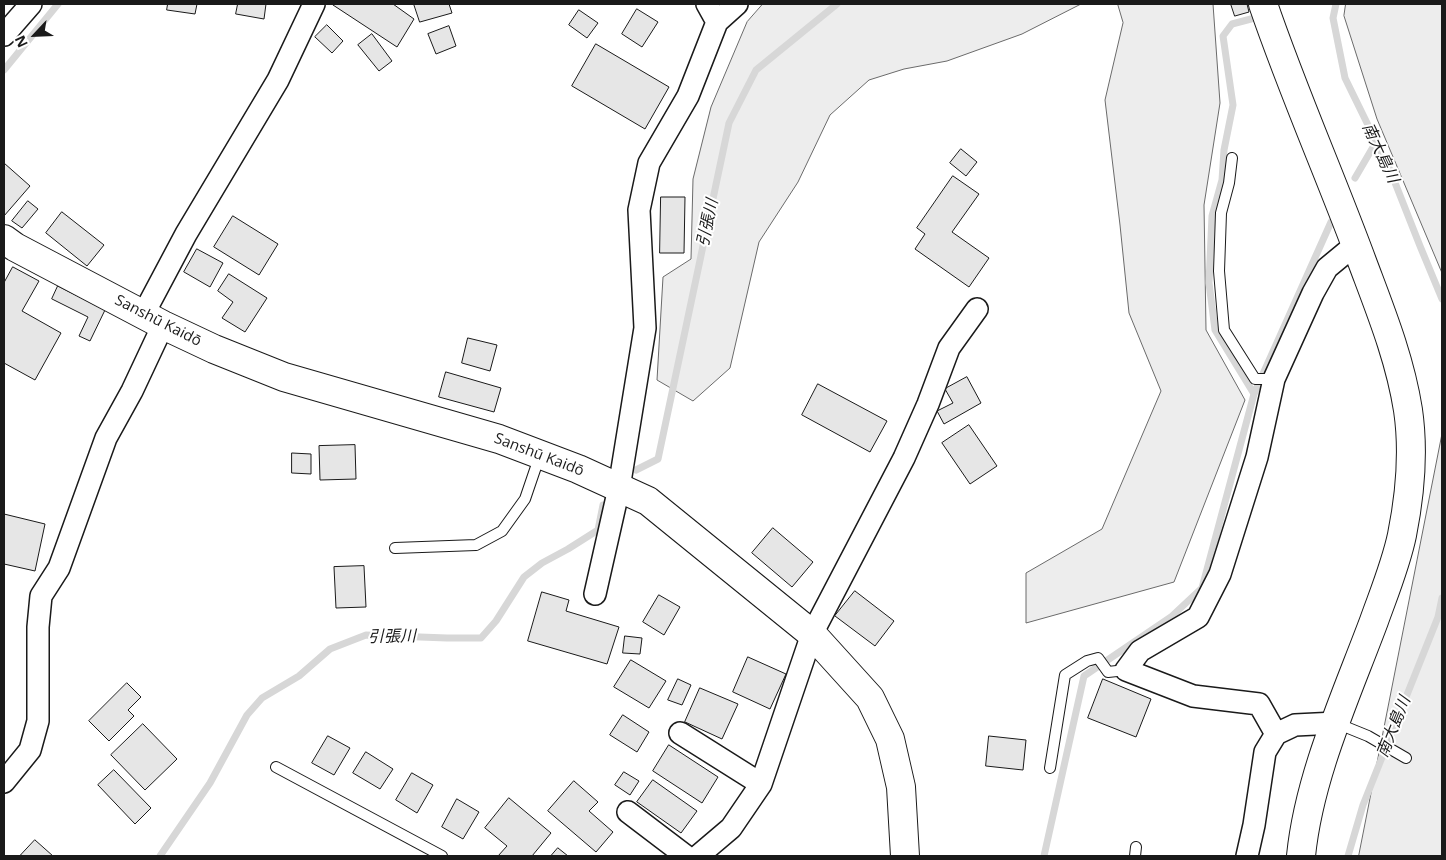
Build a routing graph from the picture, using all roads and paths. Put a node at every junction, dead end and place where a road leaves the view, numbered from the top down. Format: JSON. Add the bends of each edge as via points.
{"nodes":[{"id":1,"x":31,"y":4,"type":"edge"},
{"id":2,"x":314,"y":4,"type":"edge"},
{"id":3,"x":737,"y":4,"type":"edge"},
{"id":4,"x":1263,"y":4,"type":"edge"},
{"id":5,"x":712,"y":13,"type":"edge"},
{"id":6,"x":4,"y":35,"type":"edge"},
{"id":7,"x":1232,"y":158,"type":"dead end"},
{"id":8,"x":4,"y":239,"type":"edge"},
{"id":9,"x":1356,"y":244,"type":"junction"},
{"id":10,"x":977,"y":309,"type":"dead end"},
{"id":11,"x":153,"y":320,"type":"junction"},
{"id":12,"x":1266,"y":379,"type":"junction"},
{"id":13,"x":541,"y":454,"type":"junction"},
{"id":14,"x":620,"y":488,"type":"junction"},
{"id":15,"x":395,"y":548,"type":"dead end"},
{"id":16,"x":595,"y":594,"type":"dead end"},
{"id":17,"x":812,"y":634,"type":"junction"},
{"id":18,"x":1117,"y":671,"type":"junction"},
{"id":19,"x":1336,"y":723,"type":"junction"},
{"id":20,"x":680,"y":734,"type":"dead end"},
{"id":21,"x":1276,"y":734,"type":"junction"},
{"id":22,"x":1406,"y":758,"type":"dead end"},
{"id":23,"x":276,"y":767,"type":"dead end"},
{"id":24,"x":1050,"y":768,"type":"dead end"},
{"id":25,"x":4,"y":782,"type":"edge"},
{"id":26,"x":761,"y":784,"type":"junction"},
{"id":27,"x":628,"y":812,"type":"dead end"},
{"id":28,"x":442,"y":856,"type":"edge"},
{"id":29,"x":686,"y":856,"type":"edge"},
{"id":30,"x":698,"y":856,"type":"edge"},
{"id":31,"x":905,"y":856,"type":"edge"},
{"id":32,"x":1247,"y":856,"type":"edge"},
{"id":33,"x":1301,"y":856,"type":"edge"}],
"edges":[{"from":1,"to":6,"type":"street"},
{"from":2,"to":11,"type":"street","via":[[278,80],[186,234]]},
{"from":3,"to":5,"type":"street"},
{"from":4,"to":9,"type":"main road"},
{"from":5,"to":14,"type":"street","via":[[688,96],[649,163],[639,210],[645,328]]},
{"from":7,"to":12,"type":"lane","via":[[1230,183],[1221,213],[1219,271],[1224,330]]},
{"from":8,"to":11,"type":"main road","name":"Sanshū Kaidō"},
{"from":9,"to":12,"type":"street","via":[[1327,268]]},
{"from":9,"to":19,"type":"main road","via":[[1391,339],[1400,375],[1408,410],[1410,470],[1408,503],[1393,568]]},
{"from":10,"to":17,"type":"street","via":[[949,348],[904,458]]},
{"from":11,"to":13,"type":"main road","name":"Sanshū Kaidō","via":[[284,377]]},
{"from":11,"to":25,"type":"street","via":[[132,391],[106,438],[59,568],[41,596],[38,721],[30,750]]},
{"from":12,"to":18,"type":"street","via":[[1257,457],[1212,591],[1198,617],[1140,651]]},
{"from":13,"to":14,"type":"main road","name":"Sanshū Kaidō"},
{"from":13,"to":15,"type":"lane","via":[[525,499],[502,531],[476,545]]},
{"from":14,"to":16,"type":"street"},
{"from":14,"to":17,"type":"main road","name":"Sanshū Kaidō","via":[[648,501]]},
{"from":17,"to":26,"type":"street"},
{"from":17,"to":31,"type":"main road","name":"Sanshū Kaidō","via":[[870,698],[890,739],[901,787]]},
{"from":18,"to":21,"type":"street","via":[[1193,696],[1259,704]]},
{"from":18,"to":24,"type":"lane","via":[[1098,658],[1065,675]]},
{"from":19,"to":21,"type":"street","via":[[1295,725]]},
{"from":19,"to":22,"type":"lane","via":[[1368,736]]},
{"from":19,"to":33,"type":"main road","via":[[1314,784]]},
{"from":20,"to":26,"type":"street"},
{"from":21,"to":32,"type":"street","via":[[1265,752]]},
{"from":23,"to":28,"type":"lane"},
{"from":26,"to":30,"type":"street","via":[[731,828]]},
{"from":27,"to":29,"type":"street"}]}
